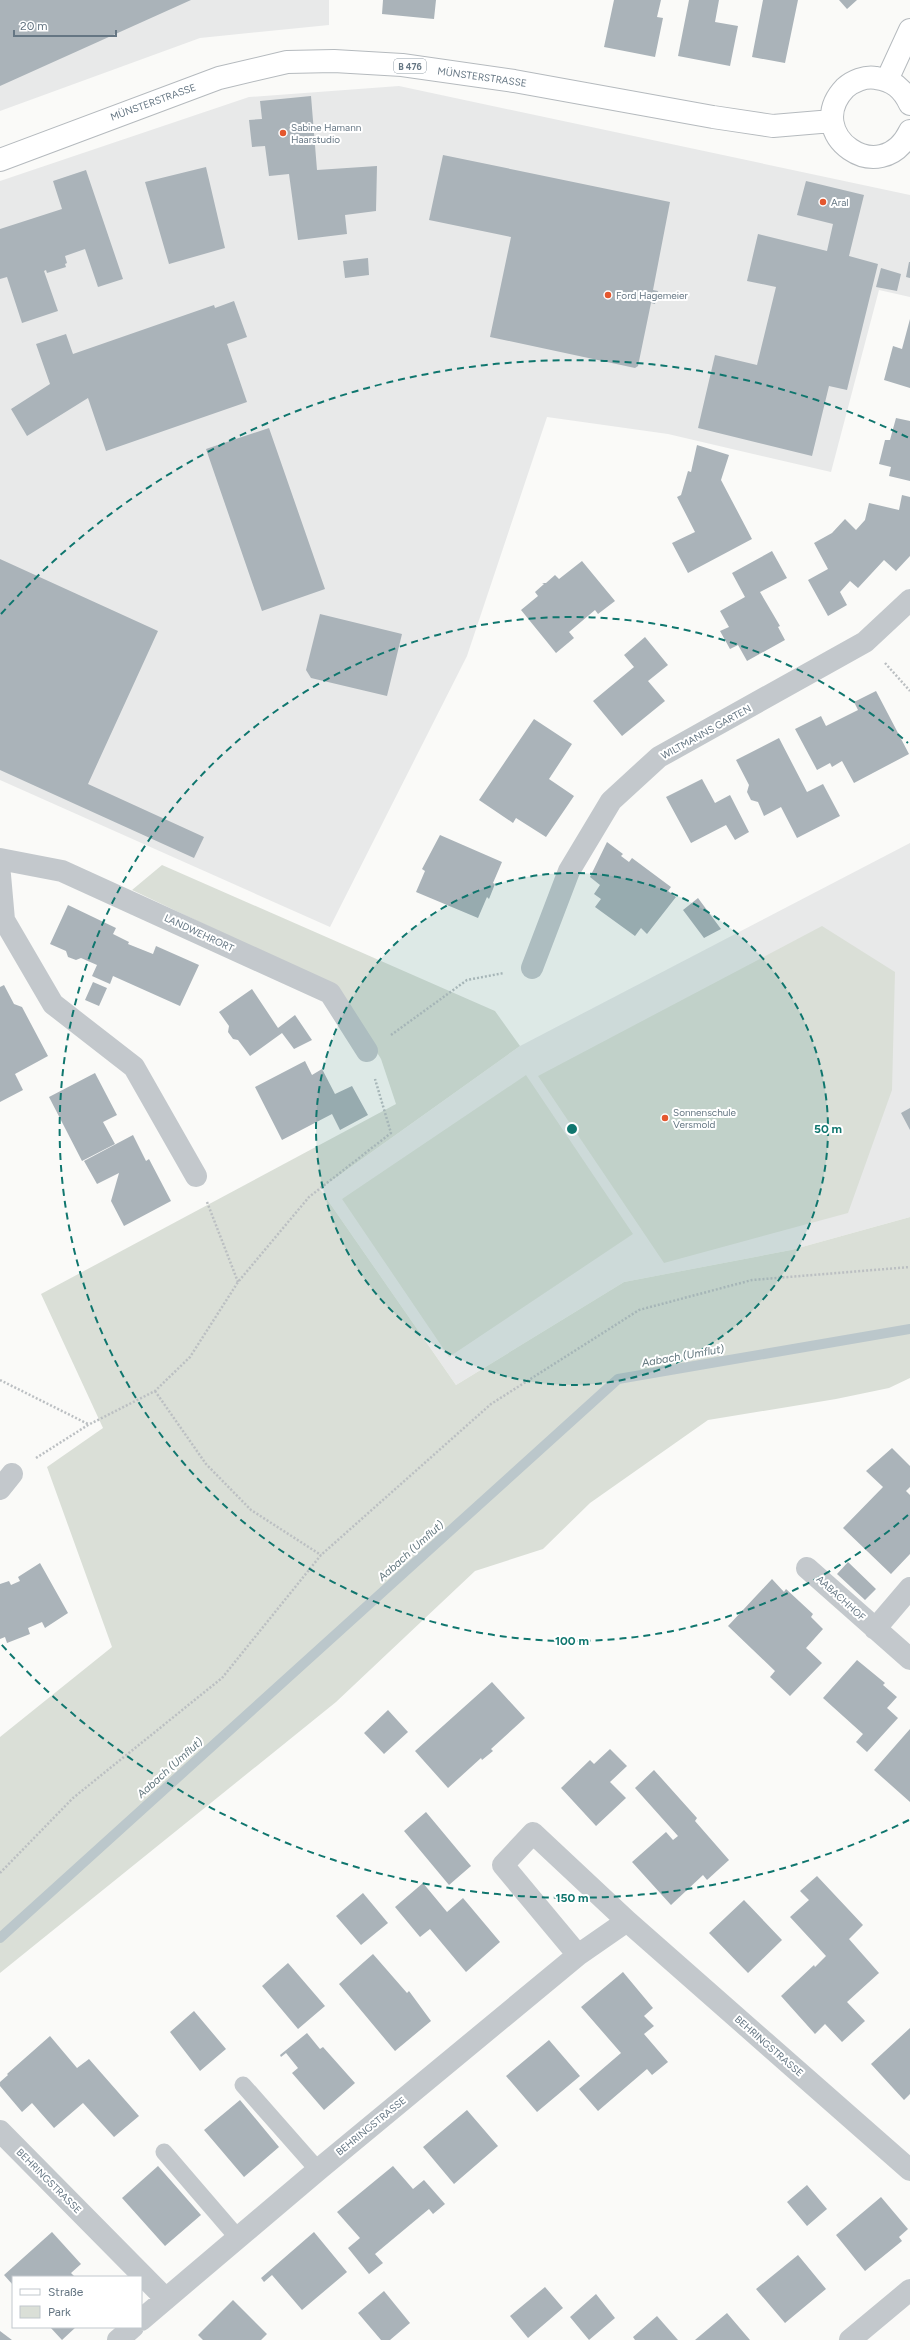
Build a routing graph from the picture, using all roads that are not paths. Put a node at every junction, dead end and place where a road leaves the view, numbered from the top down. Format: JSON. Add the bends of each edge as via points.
{"nodes":[{"id":1,"x":910,"y":30,"type":"edge"},
{"id":2,"x":887,"y":80,"type":"junction"},
{"id":3,"x":910,"y":104,"type":"edge"},
{"id":4,"x":832,"y":121,"type":"junction"},
{"id":5,"x":910,"y":131,"type":"edge"},
{"id":6,"x":0,"y":160,"type":"edge"},
{"id":7,"x":910,"y":600,"type":"edge"},
{"id":8,"x":0,"y":859,"type":"edge"},
{"id":9,"x":0,"y":875,"type":"edge"},
{"id":10,"x":532,"y":968,"type":"road end"},
{"id":11,"x":367,"y":1051,"type":"road end"},
{"id":12,"x":196,"y":1176,"type":"road end"},
{"id":13,"x":807,"y":1568,"type":"dead end"},
{"id":14,"x":910,"y":1588,"type":"edge"},
{"id":15,"x":875,"y":1629,"type":"junction"},
{"id":16,"x":910,"y":1659,"type":"edge"},
{"id":17,"x":627,"y":1921,"type":"junction"},
{"id":18,"x":578,"y":1955,"type":"junction"},
{"id":19,"x":243,"y":2085,"type":"dead end"},
{"id":20,"x":0,"y":2131,"type":"edge"},
{"id":21,"x":164,"y":2152,"type":"dead end"},
{"id":22,"x":318,"y":2170,"type":"junction"},
{"id":23,"x":910,"y":2170,"type":"edge"},
{"id":24,"x":238,"y":2238,"type":"junction"},
{"id":25,"x":910,"y":2290,"type":"edge"},
{"id":26,"x":166,"y":2299,"type":"junction"},
{"id":27,"x":142,"y":2319,"type":"edge"},
{"id":28,"x":132,"y":2328,"type":"edge"},
{"id":29,"x":118,"y":2340,"type":"edge"},
{"id":30,"x":850,"y":2340,"type":"edge"}],
"edges":[{"from":1,"to":2,"type":"main road"},
{"from":2,"to":3,"type":"main road","via":[[902,90]]},
{"from":2,"to":4,"type":"main road","via":[[874,77],[860,79],[848,85],[839,95]]},
{"from":4,"to":5,"type":"main road","via":[[842,143],[862,156],[886,155],[897,149],[906,140]]},
{"from":4,"to":6,"type":"main road","name":"MÜNSTERSTRASSE","number":"B 476","via":[[773,126],[514,81],[402,65],[334,61],[287,62],[219,78]]},
{"from":7,"to":10,"type":"street","name":"WILTMANNS GARTEN","via":[[865,642],[659,757],[611,801],[569,871]]},
{"from":8,"to":11,"type":"street","name":"LANDWEHRORT","via":[[62,871],[330,993]]},
{"from":9,"to":12,"type":"street","via":[[4,920],[53,1004],[134,1067]]},
{"from":13,"to":15,"type":"street","name":"AABACHHOF"},
{"from":14,"to":15,"type":"street","name":"AABACHHOF"},
{"from":15,"to":16,"type":"street","name":"AABACHHOF"},
{"from":17,"to":18,"type":"street","name":"BEHRINGSTRASSE"},
{"from":17,"to":18,"type":"street","name":"BEHRINGSTRASSE","via":[[533,1833],[503,1865]]},
{"from":17,"to":23,"type":"street","name":"BEHRINGSTRASSE"},
{"from":18,"to":22,"type":"street","name":"BEHRINGSTRASSE"},
{"from":19,"to":22,"type":"lane"},
{"from":20,"to":26,"type":"street","name":"BEHRINGSTRASSE"},
{"from":21,"to":24,"type":"lane"},
{"from":22,"to":24,"type":"street","name":"BEHRINGSTRASSE"},
{"from":24,"to":26,"type":"street","name":"BEHRINGSTRASSE"},
{"from":25,"to":30,"type":"street"},
{"from":26,"to":27,"type":"street","name":"BEHRINGSTRASSE"},
{"from":28,"to":29,"type":"street"}]}
